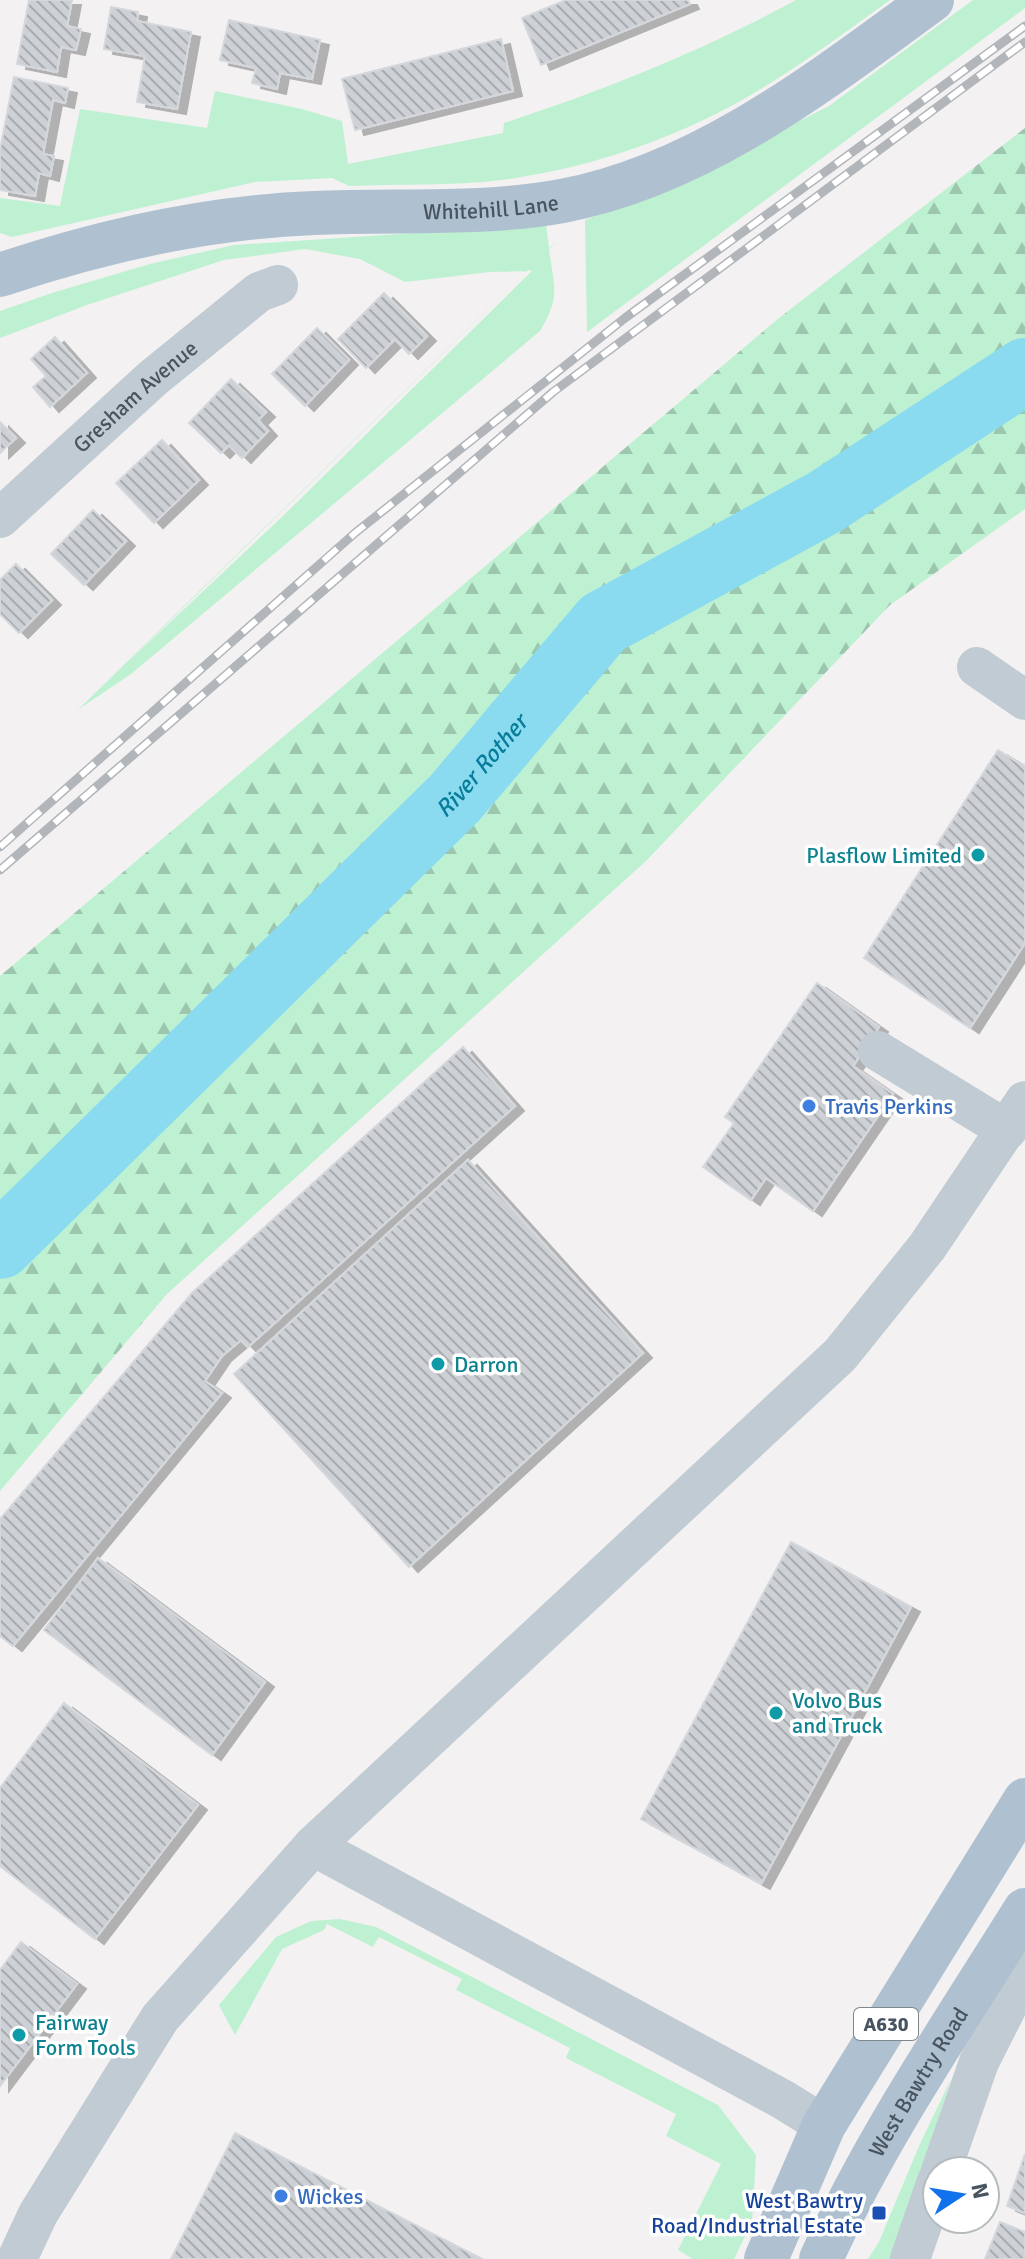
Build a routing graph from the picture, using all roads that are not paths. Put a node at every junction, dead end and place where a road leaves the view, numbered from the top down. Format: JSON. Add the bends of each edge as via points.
{"nodes":[{"id":1,"x":932,"y":0,"type":"edge"},
{"id":2,"x":0,"y":275,"type":"edge"},
{"id":3,"x":278,"y":285,"type":"dead end"},
{"id":4,"x":0,"y":518,"type":"edge"},
{"id":5,"x":977,"y":667,"type":"dead end"},
{"id":6,"x":1025,"y":700,"type":"edge"},
{"id":7,"x":878,"y":1051,"type":"dead end"},
{"id":8,"x":1016,"y":1116,"type":"edge"},
{"id":9,"x":1025,"y":1800,"type":"edge"},
{"id":10,"x":313,"y":1846,"type":"junction"},
{"id":11,"x":1025,"y":1910,"type":"edge"},
{"id":12,"x":1025,"y":1971,"type":"edge"},
{"id":13,"x":824,"y":2125,"type":"junction"},
{"id":14,"x":947,"y":2155,"type":"edge"},
{"id":15,"x":921,"y":2227,"type":"edge"},
{"id":16,"x":17,"y":2259,"type":"edge"},
{"id":17,"x":766,"y":2259,"type":"edge"},
{"id":18,"x":821,"y":2259,"type":"edge"},
{"id":19,"x":910,"y":2259,"type":"edge"}],
"edges":[{"from":1,"to":2,"type":"main road","name":"Whitehill Lane","via":[[766,117],[707,150],[606,189],[563,201],[506,207],[241,218],[59,255]]},
{"from":3,"to":4,"type":"street","name":"Gresham Avenue","via":[[259,292],[153,378]]},
{"from":5,"to":6,"type":"street"},
{"from":7,"to":8,"type":"street"},
{"from":8,"to":10,"type":"street","via":[[927,1247],[840,1355]]},
{"from":9,"to":13,"type":"main road","number":"A630"},
{"from":10,"to":13,"type":"street"},
{"from":10,"to":16,"type":"street","via":[[160,2018],[38,2214]]},
{"from":11,"to":18,"type":"main road","name":"West Bawtry Road","number":"A630","via":[[874,2151]]},
{"from":12,"to":14,"type":"street","name":"West Bawtry Road","via":[[979,2062]]},
{"from":13,"to":17,"type":"main road","number":"A630"},
{"from":15,"to":19,"type":"street"}]}
